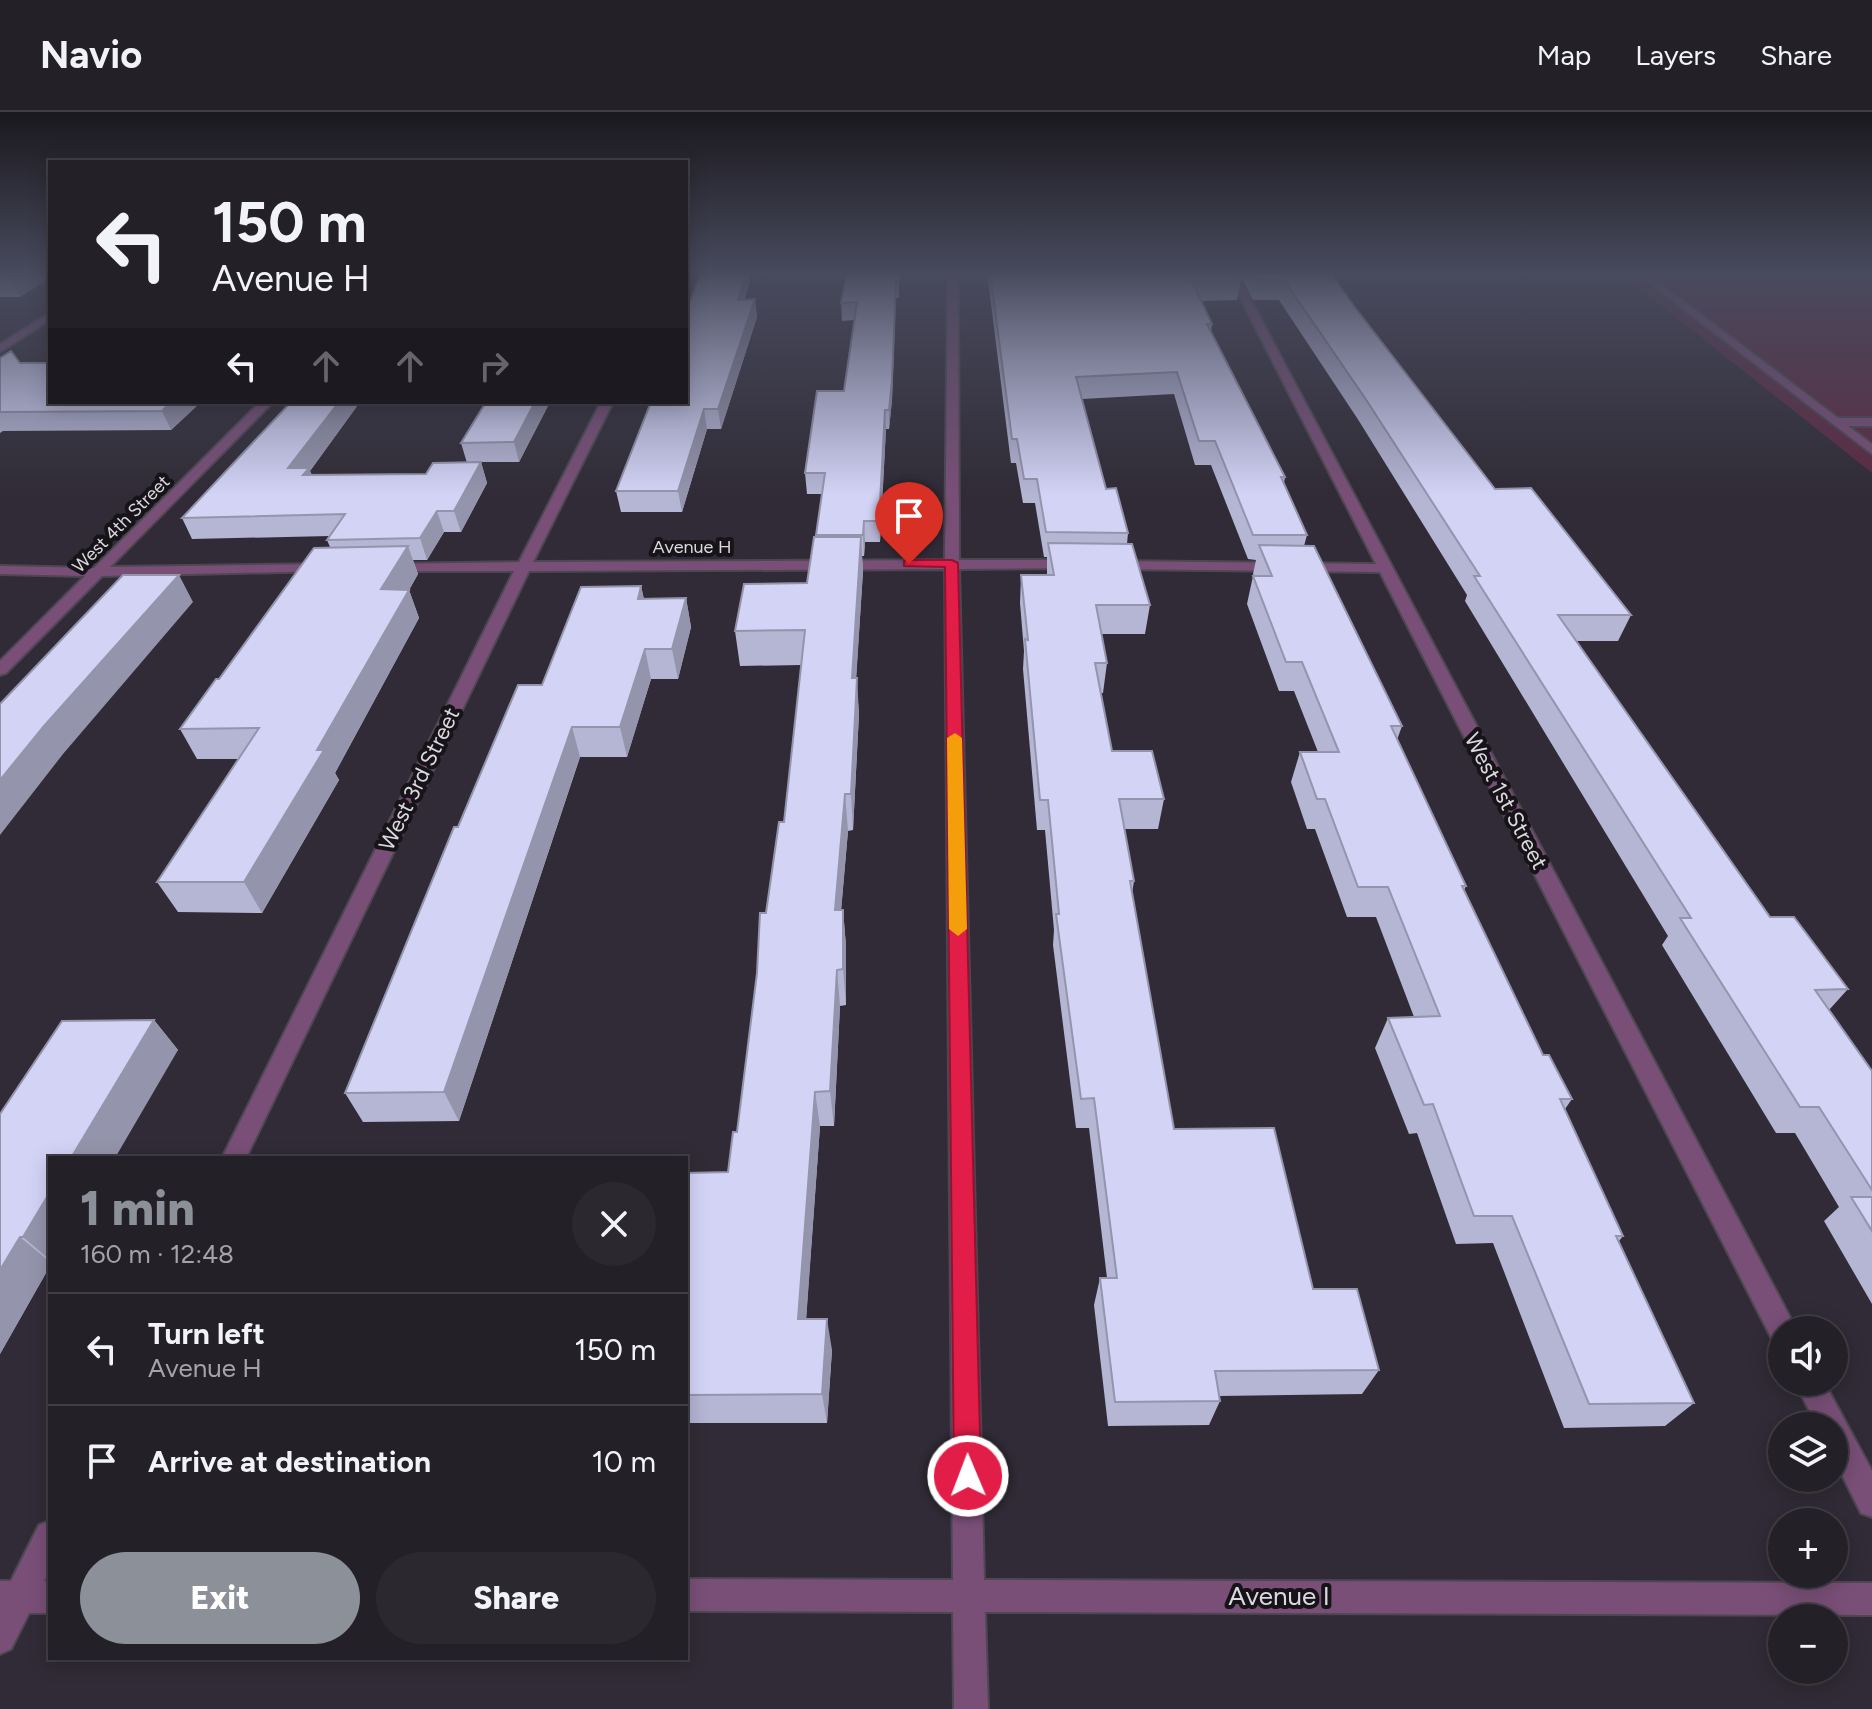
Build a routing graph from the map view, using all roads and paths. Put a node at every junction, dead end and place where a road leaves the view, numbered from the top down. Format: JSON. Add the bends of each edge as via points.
{"nodes":[{"id":1,"x":953,"y":347,"type":"edge"},
{"id":2,"x":1270,"y":347,"type":"edge"},
{"id":3,"x":1736,"y":347,"type":"edge"},
{"id":4,"x":265,"y":404,"type":"edge"},
{"id":5,"x":606,"y":404,"type":"edge"},
{"id":6,"x":1835,"y":422,"type":"junction"},
{"id":7,"x":1872,"y":422,"type":"edge"},
{"id":8,"x":1872,"y":450,"type":"edge"},
{"id":9,"x":952,"y":563,"type":"junction"},
{"id":10,"x":373,"y":567,"type":"edge"},
{"id":11,"x":523,"y":567,"type":"junction"},
{"id":12,"x":342,"y":568,"type":"edge"},
{"id":13,"x":1384,"y":568,"type":"junction"},
{"id":14,"x":0,"y":570,"type":"edge"},
{"id":15,"x":98,"y":572,"type":"junction"},
{"id":16,"x":0,"y":670,"type":"edge"},
{"id":17,"x":235,"y":1156,"type":"edge"},
{"id":18,"x":1775,"y":1316,"type":"edge"},
{"id":19,"x":1848,"y":1456,"type":"edge"},
{"id":20,"x":1872,"y":1502,"type":"edge"},
{"id":21,"x":48,"y":1541,"type":"edge"},
{"id":22,"x":688,"y":1595,"type":"edge"},
{"id":23,"x":970,"y":1595,"type":"junction"},
{"id":24,"x":23,"y":1597,"type":"edge"},
{"id":25,"x":1872,"y":1599,"type":"edge"},
{"id":26,"x":0,"y":1638,"type":"edge"},
{"id":27,"x":971,"y":1709,"type":"edge"}],
"edges":[{"from":1,"to":9,"type":"street"},
{"from":2,"to":13,"type":"street","name":"West 1st Street"},
{"from":3,"to":6,"type":"street"},
{"from":4,"to":15,"type":"street","name":"West 4th Street"},
{"from":5,"to":11,"type":"street","name":"West 3rd Street"},
{"from":6,"to":7,"type":"street"},
{"from":6,"to":8,"type":"street"},
{"from":9,"to":11,"type":"street","name":"Avenue H"},
{"from":9,"to":13,"type":"street","name":"Avenue H"},
{"from":9,"to":23,"type":"street"},
{"from":10,"to":11,"type":"street","name":"Avenue H"},
{"from":11,"to":17,"type":"street","name":"West 3rd Street"},
{"from":12,"to":15,"type":"street"},
{"from":13,"to":18,"type":"street","name":"West 1st Street"},
{"from":14,"to":15,"type":"street"},
{"from":15,"to":16,"type":"street","name":"West 4th Street"},
{"from":19,"to":20,"type":"street"},
{"from":21,"to":24,"type":"street"},
{"from":22,"to":23,"type":"street","name":"Avenue I"},
{"from":23,"to":25,"type":"street","name":"Avenue I"},
{"from":23,"to":27,"type":"street"},
{"from":24,"to":26,"type":"street"}]}
